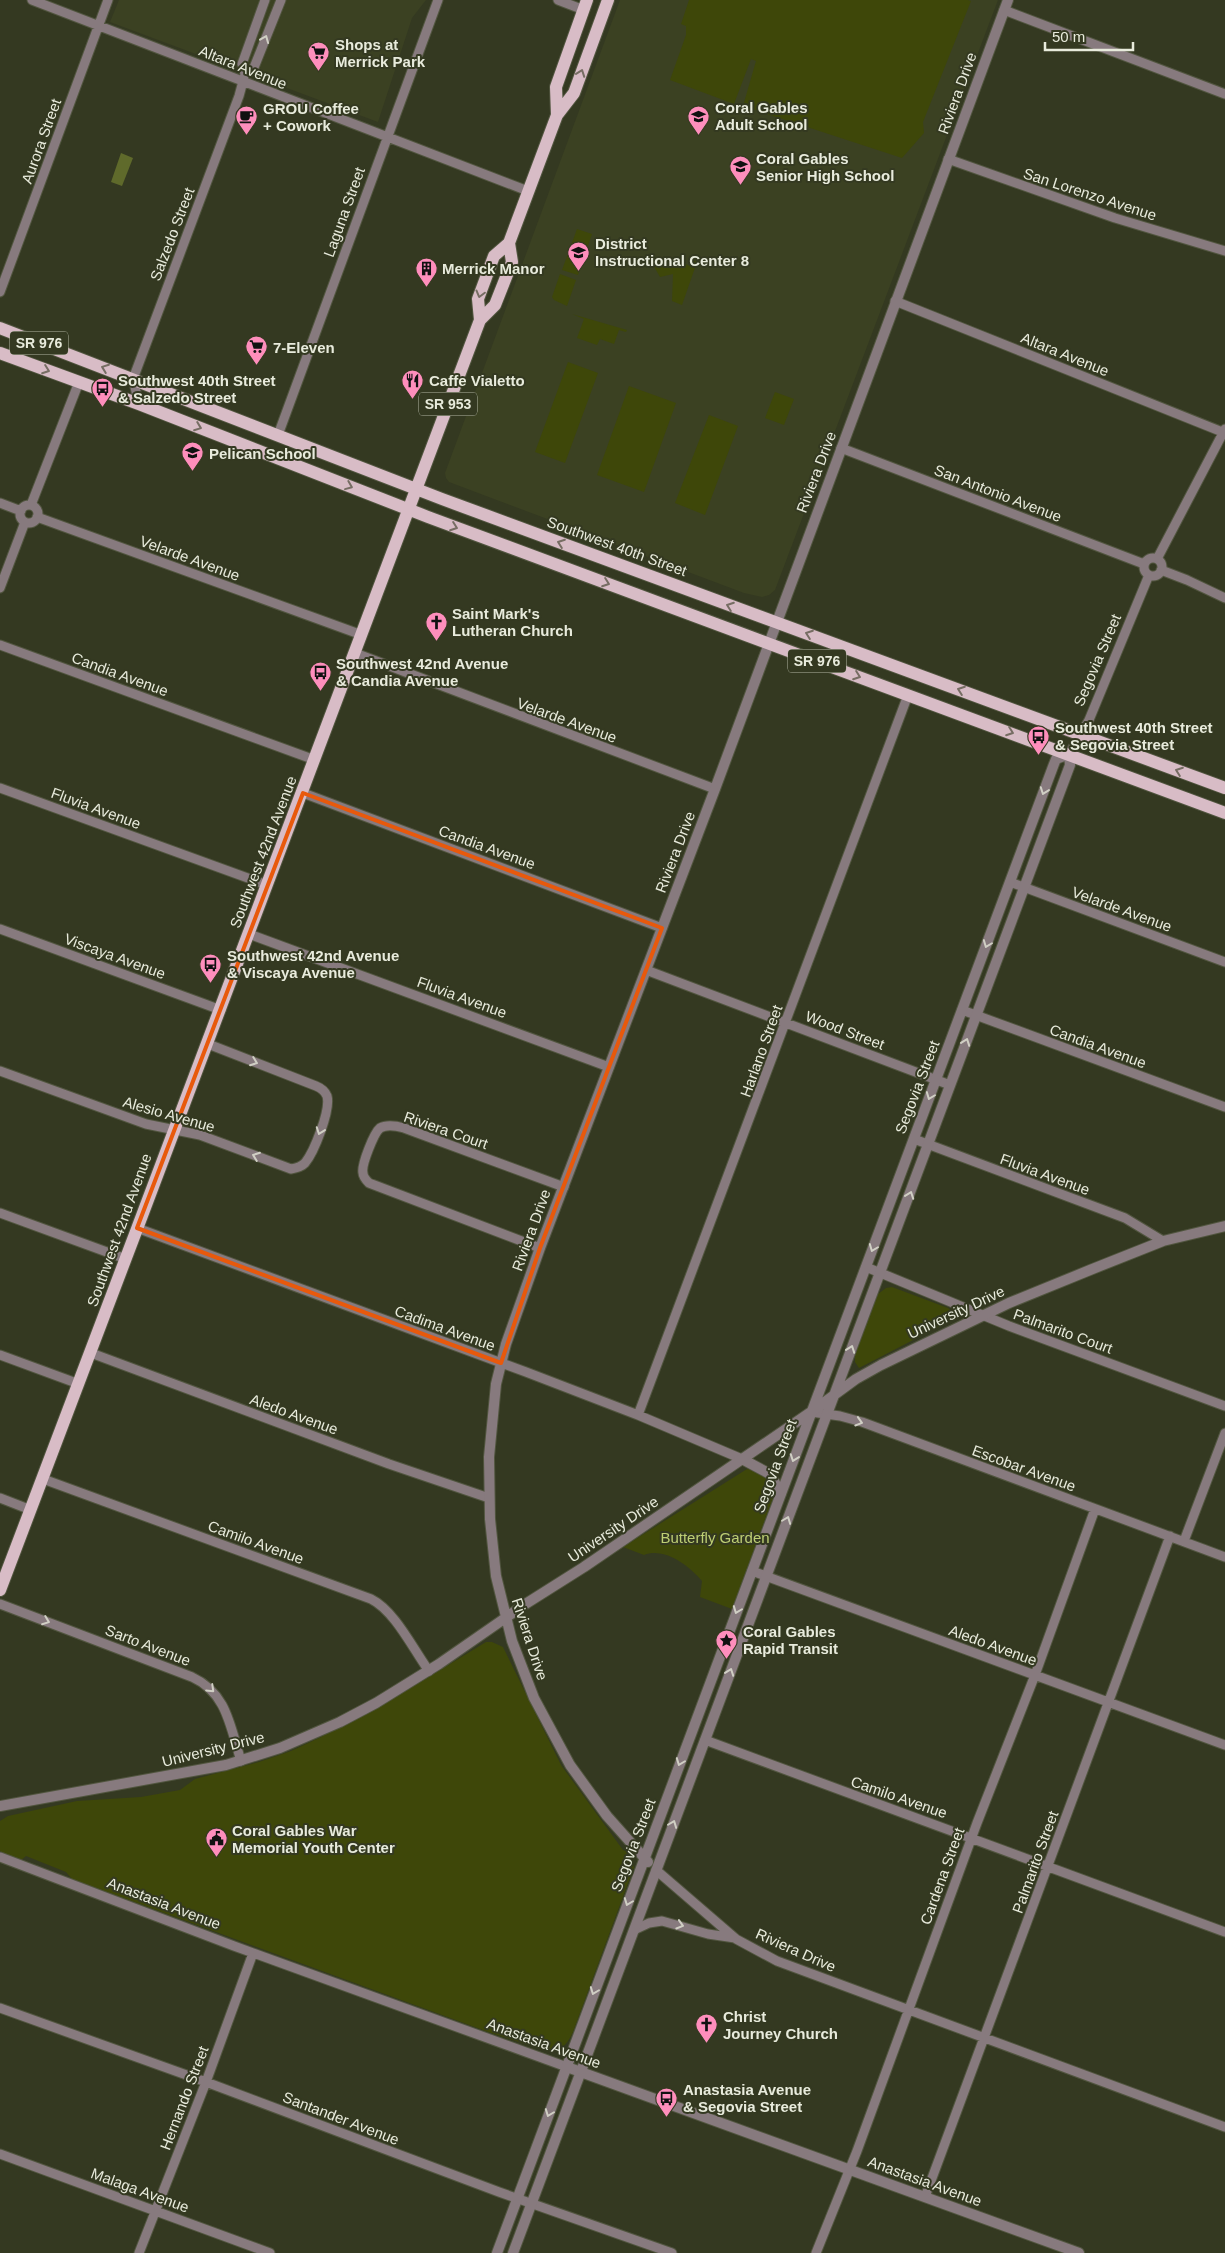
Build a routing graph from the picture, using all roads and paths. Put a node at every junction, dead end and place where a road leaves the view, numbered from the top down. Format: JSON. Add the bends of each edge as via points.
{"nodes":[{"id":1,"x":32,"y":0,"type":"edge"},
{"id":2,"x":108,"y":0,"type":"edge"},
{"id":3,"x":265,"y":0,"type":"edge"},
{"id":4,"x":281,"y":0,"type":"edge"},
{"id":5,"x":438,"y":0,"type":"edge"},
{"id":6,"x":558,"y":0,"type":"edge"},
{"id":7,"x":608,"y":0,"type":"edge"},
{"id":8,"x":586,"y":5,"type":"edge"},
{"id":9,"x":1006,"y":5,"type":"edge"},
{"id":10,"x":98,"y":26,"type":"junction"},
{"id":11,"x":244,"y":78,"type":"junction"},
{"id":12,"x":1225,"y":94,"type":"edge"},
{"id":13,"x":557,"y":115,"type":"junction"},
{"id":14,"x":386,"y":138,"type":"junction"},
{"id":15,"x":948,"y":159,"type":"junction"},
{"id":16,"x":528,"y":192,"type":"junction"},
{"id":17,"x":509,"y":242,"type":"junction"},
{"id":18,"x":1225,"y":251,"type":"edge"},
{"id":19,"x":0,"y":292,"type":"edge"},
{"id":20,"x":895,"y":301,"type":"junction"},
{"id":21,"x":480,"y":320,"type":"junction"},
{"id":22,"x":0,"y":328,"type":"edge"},
{"id":23,"x":0,"y":354,"type":"edge"},
{"id":24,"x":133,"y":379,"type":"junction"},
{"id":25,"x":79,"y":382,"type":"junction"},
{"id":26,"x":139,"y":404,"type":"junction"},
{"id":27,"x":1224,"y":431,"type":"edge"},
{"id":28,"x":278,"y":435,"type":"junction"},
{"id":29,"x":841,"y":448,"type":"junction"},
{"id":30,"x":416,"y":489,"type":"junction"},
{"id":31,"x":0,"y":503,"type":"edge"},
{"id":32,"x":31,"y":505,"type":"junction"},
{"id":33,"x":408,"y":510,"type":"junction"},
{"id":34,"x":20,"y":511,"type":"junction"},
{"id":35,"x":37,"y":517,"type":"junction"},
{"id":36,"x":25,"y":522,"type":"junction"},
{"id":37,"x":1157,"y":559,"type":"junction"},
{"id":38,"x":1144,"y":564,"type":"junction"},
{"id":39,"x":1161,"y":570,"type":"junction"},
{"id":40,"x":1149,"y":575,"type":"junction"},
{"id":41,"x":0,"y":588,"type":"edge"},
{"id":42,"x":1225,"y":598,"type":"edge"},
{"id":43,"x":776,"y":623,"type":"junction"},
{"id":44,"x":362,"y":635,"type":"junction"},
{"id":45,"x":769,"y":643,"type":"junction"},
{"id":46,"x":0,"y":645,"type":"edge"},
{"id":47,"x":355,"y":653,"type":"junction"},
{"id":48,"x":908,"y":695,"type":"junction"},
{"id":49,"x":1081,"y":734,"type":"junction"},
{"id":50,"x":1069,"y":754,"type":"junction"},
{"id":51,"x":315,"y":760,"type":"junction"},
{"id":52,"x":0,"y":788,"type":"edge"},
{"id":53,"x":1225,"y":788,"type":"edge"},
{"id":54,"x":714,"y":789,"type":"junction"},
{"id":55,"x":303,"y":793,"type":"junction"},
{"id":56,"x":1225,"y":813,"type":"edge"},
{"id":57,"x":1010,"y":882,"type":"junction"},
{"id":58,"x":267,"y":885,"type":"junction"},
{"id":59,"x":1025,"y":887,"type":"junction"},
{"id":60,"x":662,"y":928,"type":"junction"},
{"id":61,"x":0,"y":929,"type":"edge"},
{"id":62,"x":250,"y":934,"type":"junction"},
{"id":63,"x":1225,"y":962,"type":"edge"},
{"id":64,"x":646,"y":970,"type":"junction"},
{"id":65,"x":221,"y":1010,"type":"junction"},
{"id":66,"x":962,"y":1010,"type":"junction"},
{"id":67,"x":976,"y":1015,"type":"junction"},
{"id":68,"x":786,"y":1023,"type":"junction"},
{"id":69,"x":208,"y":1044,"type":"junction"},
{"id":70,"x":609,"y":1067,"type":"junction"},
{"id":71,"x":0,"y":1071,"type":"edge"},
{"id":72,"x":936,"y":1079,"type":"junction"},
{"id":73,"x":950,"y":1084,"type":"junction"},
{"id":74,"x":1225,"y":1108,"type":"edge"},
{"id":75,"x":174,"y":1130,"type":"junction"},
{"id":76,"x":914,"y":1139,"type":"junction"},
{"id":77,"x":928,"y":1145,"type":"junction"},
{"id":78,"x":564,"y":1187,"type":"junction"},
{"id":79,"x":0,"y":1213,"type":"edge"},
{"id":80,"x":1225,"y":1226,"type":"edge"},
{"id":81,"x":137,"y":1228,"type":"junction"},
{"id":82,"x":1163,"y":1242,"type":"junction"},
{"id":83,"x":540,"y":1248,"type":"junction"},
{"id":84,"x":126,"y":1259,"type":"junction"},
{"id":85,"x":866,"y":1267,"type":"junction"},
{"id":86,"x":880,"y":1273,"type":"junction"},
{"id":87,"x":984,"y":1316,"type":"junction"},
{"id":88,"x":91,"y":1353,"type":"junction"},
{"id":89,"x":0,"y":1355,"type":"edge"},
{"id":90,"x":501,"y":1363,"type":"junction"},
{"id":91,"x":79,"y":1384,"type":"junction"},
{"id":92,"x":834,"y":1395,"type":"junction"},
{"id":93,"x":1225,"y":1406,"type":"edge"},
{"id":94,"x":811,"y":1412,"type":"junction"},
{"id":95,"x":827,"y":1414,"type":"junction"},
{"id":96,"x":638,"y":1416,"type":"junction"},
{"id":97,"x":1225,"y":1433,"type":"edge"},
{"id":98,"x":742,"y":1459,"type":"junction"},
{"id":99,"x":43,"y":1479,"type":"junction"},
{"id":100,"x":781,"y":1494,"type":"junction"},
{"id":101,"x":0,"y":1498,"type":"edge"},
{"id":102,"x":489,"y":1498,"type":"junction"},
{"id":103,"x":1095,"y":1509,"type":"junction"},
{"id":104,"x":31,"y":1510,"type":"junction"},
{"id":105,"x":1170,"y":1536,"type":"junction"},
{"id":106,"x":1184,"y":1541,"type":"junction"},
{"id":107,"x":1225,"y":1557,"type":"edge"},
{"id":108,"x":752,"y":1571,"type":"junction"},
{"id":109,"x":765,"y":1576,"type":"junction"},
{"id":110,"x":0,"y":1590,"type":"edge"},
{"id":111,"x":0,"y":1604,"type":"edge"},
{"id":112,"x":506,"y":1617,"type":"junction"},
{"id":113,"x":429,"y":1671,"type":"junction"},
{"id":114,"x":1035,"y":1676,"type":"junction"},
{"id":115,"x":1109,"y":1702,"type":"junction"},
{"id":116,"x":705,"y":1740,"type":"junction"},
{"id":117,"x":1225,"y":1745,"type":"edge"},
{"id":118,"x":240,"y":1761,"type":"junction"},
{"id":119,"x":4,"y":1806,"type":"edge"},
{"id":120,"x":0,"y":1814,"type":"edge"},
{"id":121,"x":972,"y":1837,"type":"junction"},
{"id":122,"x":0,"y":1857,"type":"edge"},
{"id":123,"x":644,"y":1858,"type":"junction"},
{"id":124,"x":1047,"y":1866,"type":"junction"},
{"id":125,"x":656,"y":1870,"type":"junction"},
{"id":126,"x":634,"y":1930,"type":"junction"},
{"id":127,"x":1225,"y":1932,"type":"edge"},
{"id":128,"x":736,"y":1939,"type":"junction"},
{"id":129,"x":253,"y":1953,"type":"junction"},
{"id":130,"x":0,"y":2008,"type":"edge"},
{"id":131,"x":907,"y":2010,"type":"junction"},
{"id":132,"x":984,"y":2038,"type":"junction"},
{"id":133,"x":567,"y":2067,"type":"junction"},
{"id":134,"x":581,"y":2072,"type":"junction"},
{"id":135,"x":206,"y":2082,"type":"junction"},
{"id":136,"x":1225,"y":2127,"type":"edge"},
{"id":137,"x":0,"y":2154,"type":"edge"},
{"id":138,"x":849,"y":2169,"type":"junction"},
{"id":139,"x":925,"y":2197,"type":"junction"},
{"id":140,"x":517,"y":2198,"type":"junction"},
{"id":141,"x":532,"y":2203,"type":"junction"},
{"id":142,"x":156,"y":2211,"type":"junction"},
{"id":143,"x":139,"y":2253,"type":"edge"},
{"id":144,"x":270,"y":2253,"type":"edge"},
{"id":145,"x":497,"y":2253,"type":"edge"},
{"id":146,"x":514,"y":2253,"type":"edge"},
{"id":147,"x":672,"y":2253,"type":"edge"},
{"id":148,"x":816,"y":2253,"type":"edge"},
{"id":149,"x":1079,"y":2253,"type":"edge"}],
"edges":[{"from":1,"to":10,"type":"street","name":"Altara Avenue"},
{"from":2,"to":10,"type":"street","name":"Aurora Street"},
{"from":3,"to":11,"type":"street","name":"Salzedo Street","via":[[242,64]]},
{"from":11,"to":4,"type":"street","name":"Salzedo Street","one_way":true,"via":[[253,70]]},
{"from":5,"to":14,"type":"street","name":"Laguna Street"},
{"from":6,"to":8,"type":"street"},
{"from":13,"to":7,"type":"main road","name":"Southwest 42nd Avenue","number":"SR 953","one_way":true,"via":[[574,92]]},
{"from":8,"to":13,"type":"main road","name":"Southwest 42nd Avenue","number":"SR 953","via":[[556,87]]},
{"from":9,"to":12,"type":"street"},
{"from":9,"to":15,"type":"street","name":"Riviera Drive"},
{"from":10,"to":11,"type":"street","name":"Altara Avenue"},
{"from":10,"to":19,"type":"street","name":"Aurora Street"},
{"from":11,"to":14,"type":"street","name":"Altara Avenue"},
{"from":11,"to":24,"type":"street","name":"Salzedo Street"},
{"from":13,"to":16,"type":"main road","name":"Southwest 42nd Avenue","number":"SR 953"},
{"from":14,"to":16,"type":"street","name":"Altara Avenue"},
{"from":14,"to":28,"type":"street","name":"Laguna Street"},
{"from":15,"to":18,"type":"street","name":"San Lorenzo Avenue","via":[[1115,218]]},
{"from":15,"to":20,"type":"street","name":"Riviera Drive"},
{"from":16,"to":17,"type":"main road","name":"Southwest 42nd Avenue","number":"SR 953"},
{"from":17,"to":21,"type":"main road","name":"Southwest 42nd Avenue","number":"SR 953","one_way":true,"via":[[494,256],[478,299]]},
{"from":17,"to":21,"type":"main road","name":"Southwest 42nd Avenue","number":"SR 953","via":[[512,262],[495,306]]},
{"from":20,"to":27,"type":"street","name":"Altara Avenue"},
{"from":20,"to":29,"type":"street","name":"Riviera Drive"},
{"from":21,"to":30,"type":"main road","name":"Southwest 42nd Avenue","number":"SR 953"},
{"from":24,"to":22,"type":"main road","name":"Southwest 40th Street","number":"SR 976","one_way":true},
{"from":23,"to":25,"type":"main road","number":"SR 976","one_way":true},
{"from":24,"to":26,"type":"street"},
{"from":24,"to":28,"type":"main road","name":"Southwest 40th Street","number":"SR 976"},
{"from":25,"to":26,"type":"main road","number":"SR 976"},
{"from":25,"to":32,"type":"street"},
{"from":26,"to":33,"type":"main road","number":"SR 976","one_way":true},
{"from":27,"to":37,"type":"street"},
{"from":28,"to":30,"type":"main road","name":"Southwest 40th Street","number":"SR 976"},
{"from":29,"to":38,"type":"street","name":"San Antonio Avenue"},
{"from":29,"to":43,"type":"street","name":"Riviera Drive"},
{"from":30,"to":33,"type":"main road","name":"Southwest 42nd Avenue","number":"SR 953"},
{"from":43,"to":30,"type":"main road","name":"Southwest 40th Street","number":"SR 976","one_way":true},
{"from":31,"to":34,"type":"street"},
{"from":32,"to":34,"type":"street"},
{"from":32,"to":35,"type":"street","via":[[36,509]]},
{"from":33,"to":44,"type":"main road","name":"Southwest 42nd Avenue","number":"SR 953"},
{"from":33,"to":45,"type":"main road","number":"SR 976","one_way":true},
{"from":34,"to":36,"type":"street"},
{"from":35,"to":36,"type":"street","via":[[33,522]]},
{"from":35,"to":44,"type":"street","name":"Velarde Avenue"},
{"from":36,"to":41,"type":"street"},
{"from":37,"to":38,"type":"street","via":[[1149,559]]},
{"from":37,"to":39,"type":"street"},
{"from":38,"to":40,"type":"street"},
{"from":39,"to":40,"type":"street","via":[[1156,576]]},
{"from":39,"to":42,"type":"street"},
{"from":40,"to":49,"type":"street","name":"Segovia Street"},
{"from":43,"to":45,"type":"street","name":"Riviera Drive"},
{"from":49,"to":43,"type":"main road","name":"Southwest 40th Street","number":"SR 976","one_way":true},
{"from":44,"to":47,"type":"main road","name":"Southwest 42nd Avenue","number":"SR 953"},
{"from":45,"to":48,"type":"main road","number":"SR 976","one_way":true},
{"from":45,"to":54,"type":"street","name":"Riviera Drive"},
{"from":46,"to":51,"type":"street","name":"Candia Avenue"},
{"from":47,"to":51,"type":"main road","name":"Southwest 42nd Avenue","number":"SR 953"},
{"from":47,"to":54,"type":"street","name":"Velarde Avenue"},
{"from":48,"to":50,"type":"main road","number":"SR 976","one_way":true},
{"from":48,"to":68,"type":"street","name":"Harlano Street"},
{"from":49,"to":50,"type":"street","name":"Segovia Street"},
{"from":53,"to":49,"type":"main road","name":"Southwest 40th Street","number":"SR 976","one_way":true},
{"from":50,"to":56,"type":"main road","number":"SR 976"},
{"from":50,"to":57,"type":"street","name":"Segovia Street","one_way":true,"via":[[1056,759]]},
{"from":50,"to":59,"type":"street","name":"Segovia Street","via":[[1070,765]]},
{"from":51,"to":55,"type":"main road","name":"Southwest 42nd Avenue","number":"SR 953"},
{"from":52,"to":58,"type":"street","name":"Fluvia Avenue"},
{"from":54,"to":60,"type":"street","name":"Riviera Drive"},
{"from":55,"to":58,"type":"main road","name":"Southwest 42nd Avenue","number":"SR 953"},
{"from":55,"to":60,"type":"street","name":"Candia Avenue"},
{"from":57,"to":59,"type":"street","name":"Velarde Avenue"},
{"from":57,"to":66,"type":"street","name":"Segovia Street","one_way":true},
{"from":58,"to":62,"type":"main road","name":"Southwest 42nd Avenue","number":"SR 953"},
{"from":59,"to":63,"type":"street","name":"Velarde Avenue"},
{"from":59,"to":67,"type":"street","name":"Segovia Street"},
{"from":60,"to":64,"type":"street","name":"Riviera Drive"},
{"from":61,"to":65,"type":"street","name":"Viscaya Avenue"},
{"from":62,"to":65,"type":"main road","name":"Southwest 42nd Avenue","number":"SR 953"},
{"from":62,"to":70,"type":"street","name":"Fluvia Avenue"},
{"from":64,"to":68,"type":"street","name":"Wood Street"},
{"from":64,"to":70,"type":"street","name":"Riviera Drive"},
{"from":65,"to":69,"type":"main road","name":"Southwest 42nd Avenue","number":"SR 953"},
{"from":66,"to":67,"type":"street","name":"Candia Avenue"},
{"from":66,"to":72,"type":"street","name":"Segovia Street"},
{"from":73,"to":67,"type":"street","name":"Segovia Street","one_way":true},
{"from":67,"to":74,"type":"street","name":"Candia Avenue"},
{"from":68,"to":72,"type":"street","name":"Wood Street"},
{"from":68,"to":96,"type":"street","name":"Harlano Street"},
{"from":69,"to":75,"type":"main road","name":"Southwest 42nd Avenue","number":"SR 953"},
{"from":69,"to":75,"type":"street","name":"Alesio Avenue","one_way":true,"via":[[316,1086],[326,1094],[328,1106],[321,1127],[302,1166],[291,1169],[200,1135]]},
{"from":70,"to":78,"type":"street","name":"Riviera Drive"},
{"from":71,"to":75,"type":"street","name":"Alesio Avenue","via":[[146,1124]]},
{"from":72,"to":73,"type":"street","name":"Wood Street"},
{"from":72,"to":76,"type":"street","name":"Segovia Street","one_way":true},
{"from":73,"to":77,"type":"street","name":"Segovia Street"},
{"from":75,"to":81,"type":"main road","name":"Southwest 42nd Avenue","number":"SR 953"},
{"from":76,"to":77,"type":"street","name":"Fluvia Avenue"},
{"from":76,"to":85,"type":"street","name":"Segovia Street","one_way":true},
{"from":77,"to":82,"type":"street","name":"Fluvia Avenue","via":[[1125,1218]]},
{"from":86,"to":77,"type":"street","name":"Segovia Street","one_way":true},
{"from":78,"to":83,"type":"street","name":"Riviera Drive"},
{"from":78,"to":83,"type":"street","name":"Riviera Court","via":[[396,1126],[379,1129],[372,1142],[362,1172],[373,1186]]},
{"from":79,"to":84,"type":"street"},
{"from":80,"to":82,"type":"street","name":"University Drive"},
{"from":81,"to":84,"type":"main road","name":"Southwest 42nd Avenue","number":"SR 953"},
{"from":81,"to":90,"type":"street","name":"Cadima Avenue"},
{"from":82,"to":87,"type":"street","name":"University Drive","via":[[1044,1288]]},
{"from":83,"to":90,"type":"street","name":"Riviera Drive"},
{"from":84,"to":88,"type":"main road","name":"Southwest 42nd Avenue","number":"SR 953"},
{"from":85,"to":86,"type":"street","name":"Palmarito Court"},
{"from":85,"to":94,"type":"street","name":"Segovia Street"},
{"from":86,"to":87,"type":"street","name":"Palmarito Court"},
{"from":92,"to":86,"type":"street","name":"Segovia Street","one_way":true},
{"from":87,"to":92,"type":"street","name":"University Drive","via":[[896,1356]]},
{"from":87,"to":93,"type":"street","name":"Palmarito Court"},
{"from":88,"to":91,"type":"main road","name":"Southwest 42nd Avenue","number":"SR 953"},
{"from":88,"to":102,"type":"street","name":"Aledo Avenue"},
{"from":89,"to":91,"type":"street"},
{"from":90,"to":96,"type":"street","name":"Cadima Avenue"},
{"from":90,"to":102,"type":"street","name":"Riviera Drive","via":[[490,1442]]},
{"from":91,"to":99,"type":"main road","name":"Southwest 42nd Avenue","number":"SR 953"},
{"from":92,"to":94,"type":"street","name":"University Drive"},
{"from":92,"to":95,"type":"street","name":"Segovia Street"},
{"from":94,"to":95,"type":"street","name":"Escobar Avenue"},
{"from":94,"to":98,"type":"street","name":"University Drive"},
{"from":94,"to":100,"type":"street","name":"Segovia Street","one_way":true},
{"from":95,"to":103,"type":"street","name":"Escobar Avenue","one_way":true,"via":[[862,1422]]},
{"from":109,"to":95,"type":"street","name":"Segovia Street","one_way":true},
{"from":96,"to":98,"type":"street","name":"Cadima Avenue"},
{"from":97,"to":106,"type":"street"},
{"from":98,"to":100,"type":"street","via":[[770,1474]]},
{"from":98,"to":112,"type":"street","name":"University Drive"},
{"from":99,"to":104,"type":"main road","name":"Southwest 42nd Avenue","number":"SR 953"},
{"from":99,"to":113,"type":"street","name":"Camilo Avenue","via":[[371,1599],[390,1614]]},
{"from":100,"to":108,"type":"street","name":"Segovia Street"},
{"from":101,"to":104,"type":"street"},
{"from":102,"to":112,"type":"street","name":"Riviera Drive","via":[[494,1560]]},
{"from":103,"to":105,"type":"street","name":"Escobar Avenue"},
{"from":103,"to":114,"type":"street","name":"Cardena Street"},
{"from":104,"to":110,"type":"main road","name":"Southwest 42nd Avenue","number":"SR 953"},
{"from":105,"to":106,"type":"street","name":"Escobar Avenue"},
{"from":105,"to":115,"type":"street","name":"Palmarito Street"},
{"from":106,"to":107,"type":"street","name":"Escobar Avenue"},
{"from":108,"to":109,"type":"street","name":"Aledo Avenue"},
{"from":108,"to":123,"type":"street","name":"Segovia Street","one_way":true},
{"from":109,"to":114,"type":"street","name":"Aledo Avenue"},
{"from":116,"to":109,"type":"street","name":"Segovia Street","one_way":true},
{"from":111,"to":118,"type":"street","name":"Sarto Avenue","one_way":true,"via":[[192,1676],[207,1685],[220,1699]]},
{"from":112,"to":113,"type":"street","name":"University Drive"},
{"from":112,"to":123,"type":"street","name":"Riviera Drive","via":[[529,1685],[560,1748],[593,1799]]},
{"from":113,"to":118,"type":"street","name":"University Drive","via":[[340,1722]]},
{"from":114,"to":115,"type":"street","name":"Aledo Avenue"},
{"from":114,"to":121,"type":"street","name":"Cardena Street"},
{"from":115,"to":117,"type":"street","name":"Aledo Avenue"},
{"from":115,"to":124,"type":"street","name":"Palmarito Street"},
{"from":116,"to":121,"type":"street","name":"Camilo Avenue"},
{"from":125,"to":116,"type":"street","name":"Segovia Street","one_way":true},
{"from":118,"to":119,"type":"street","name":"University Drive"},
{"from":119,"to":120,"type":"street"},
{"from":121,"to":124,"type":"street","name":"Camilo Avenue"},
{"from":121,"to":131,"type":"street","name":"Cardena Street"},
{"from":122,"to":129,"type":"street","name":"Anastasia Avenue"},
{"from":123,"to":125,"type":"street","name":"Riviera Drive"},
{"from":123,"to":133,"type":"street","name":"Segovia Street","one_way":true},
{"from":124,"to":127,"type":"street","name":"Camilo Avenue"},
{"from":124,"to":132,"type":"street","name":"Palmarito Street"},
{"from":125,"to":126,"type":"street","name":"Segovia Street"},
{"from":125,"to":128,"type":"street","name":"Riviera Drive"},
{"from":126,"to":128,"type":"street","one_way":true,"via":[[662,1921]]},
{"from":126,"to":134,"type":"street","name":"Segovia Street"},
{"from":128,"to":131,"type":"street","name":"Riviera Drive","via":[[785,1965]]},
{"from":129,"to":133,"type":"street","name":"Anastasia Avenue"},
{"from":129,"to":135,"type":"street","name":"Hernando Street"},
{"from":130,"to":135,"type":"street","name":"Santander Avenue"},
{"from":131,"to":132,"type":"street","name":"Riviera Drive"},
{"from":131,"to":138,"type":"street","name":"Cardena Street"},
{"from":132,"to":136,"type":"street","name":"Riviera Drive"},
{"from":132,"to":139,"type":"street","name":"Palmarito Street"},
{"from":133,"to":134,"type":"street","name":"Anastasia Avenue"},
{"from":133,"to":140,"type":"street","name":"Segovia Street","one_way":true},
{"from":134,"to":138,"type":"street","name":"Anastasia Avenue"},
{"from":134,"to":141,"type":"street","name":"Segovia Street"},
{"from":135,"to":140,"type":"street","name":"Santander Avenue"},
{"from":135,"to":142,"type":"street","name":"Hernando Street"},
{"from":137,"to":142,"type":"street","name":"Malaga Avenue"},
{"from":138,"to":139,"type":"street","name":"Anastasia Avenue"},
{"from":138,"to":148,"type":"street","name":"Cardena Street"},
{"from":139,"to":149,"type":"street","name":"Anastasia Avenue"},
{"from":140,"to":141,"type":"street","name":"Santander Avenue"},
{"from":140,"to":145,"type":"street","name":"Segovia Street"},
{"from":141,"to":146,"type":"street","name":"Segovia Street"},
{"from":141,"to":147,"type":"street","name":"Santander Avenue"},
{"from":142,"to":143,"type":"street","name":"Hernando Street"},
{"from":142,"to":144,"type":"street","name":"Malaga Avenue"}]}
